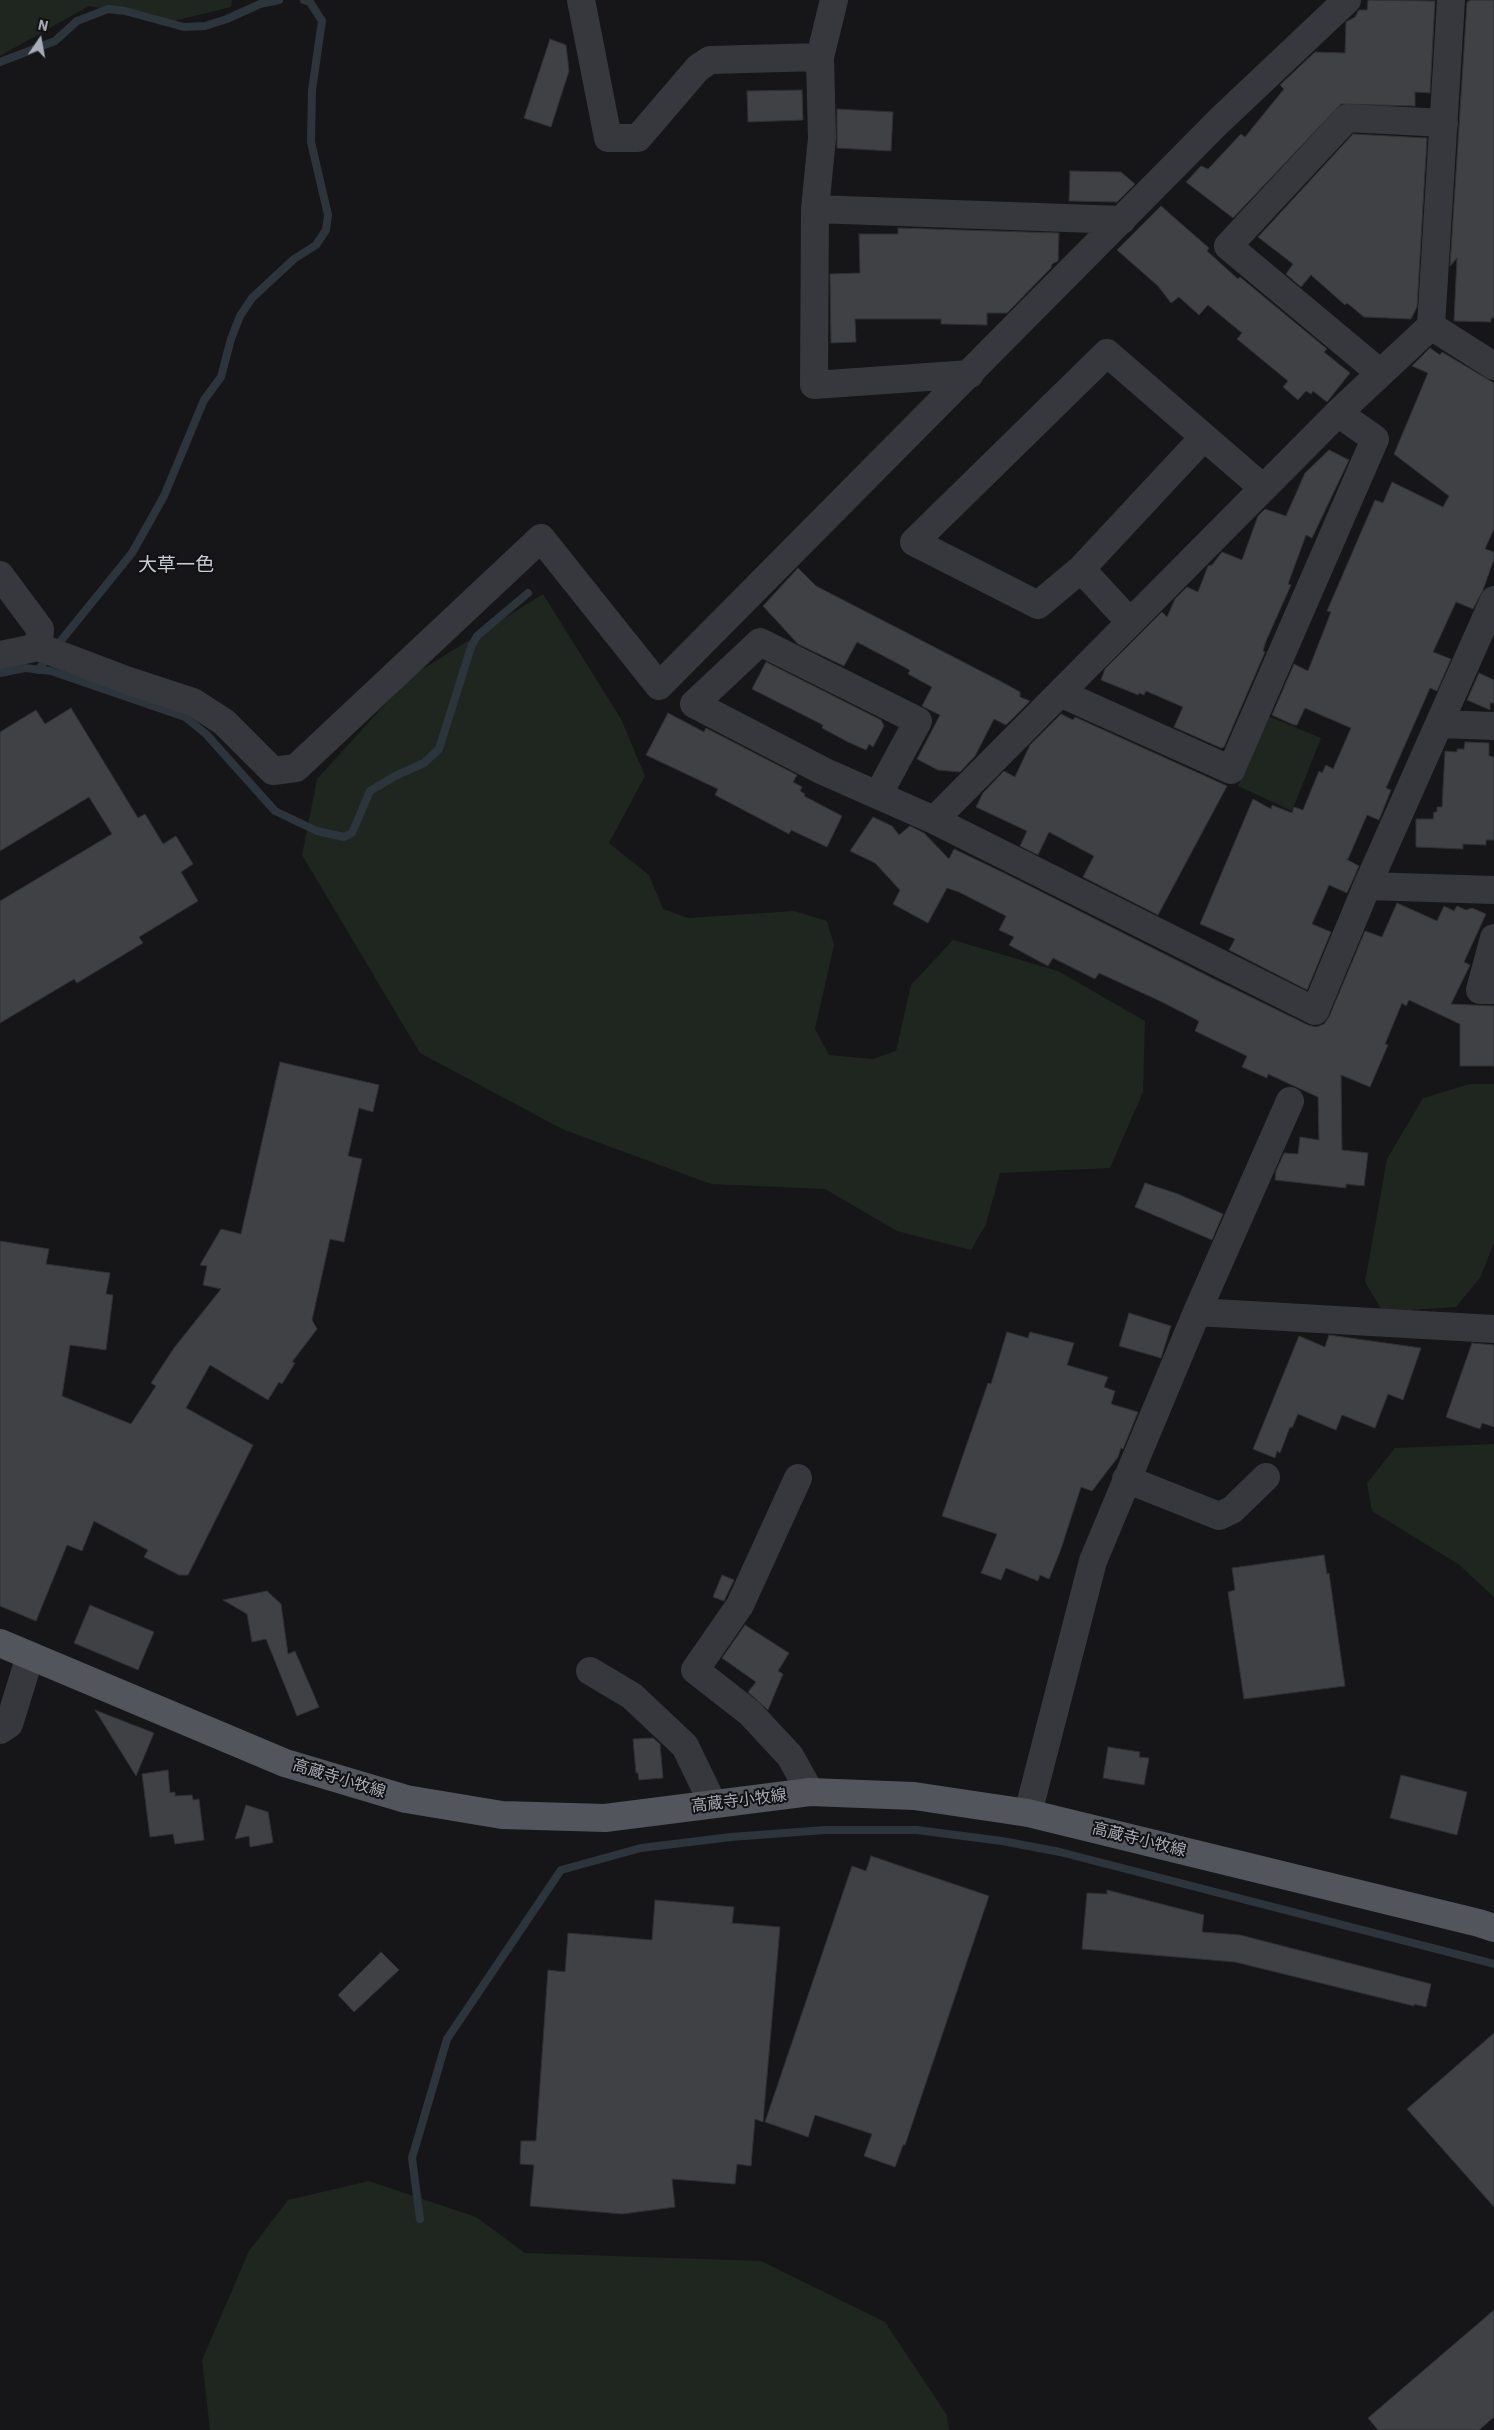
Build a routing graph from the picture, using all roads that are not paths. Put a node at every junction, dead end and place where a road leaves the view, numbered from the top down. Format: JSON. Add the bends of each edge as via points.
{"nodes":[{"id":1,"x":581,"y":0,"type":"edge"},
{"id":2,"x":834,"y":0,"type":"edge"},
{"id":3,"x":1347,"y":0,"type":"edge"},
{"id":4,"x":1451,"y":0,"type":"edge"},
{"id":5,"x":820,"y":57,"type":"junction"},
{"id":6,"x":1444,"y":123,"type":"junction"},
{"id":7,"x":815,"y":209,"type":"junction"},
{"id":8,"x":1122,"y":220,"type":"junction"},
{"id":9,"x":1431,"y":326,"type":"junction"},
{"id":10,"x":1494,"y":366,"type":"edge"},
{"id":11,"x":1379,"y":372,"type":"junction"},
{"id":12,"x":970,"y":374,"type":"junction"},
{"id":13,"x":1338,"y":413,"type":"junction"},
{"id":14,"x":1204,"y":437,"type":"junction"},
{"id":15,"x":1263,"y":488,"type":"junction"},
{"id":16,"x":1081,"y":569,"type":"junction"},
{"id":17,"x":0,"y":575,"type":"edge"},
{"id":18,"x":1494,"y":600,"type":"edge"},
{"id":19,"x":1130,"y":622,"type":"junction"},
{"id":20,"x":39,"y":647,"type":"junction"},
{"id":21,"x":0,"y":655,"type":"edge"},
{"id":22,"x":1060,"y":693,"type":"junction"},
{"id":23,"x":1439,"y":724,"type":"junction"},
{"id":24,"x":1494,"y":726,"type":"edge"},
{"id":25,"x":878,"y":795,"type":"junction"},
{"id":26,"x":934,"y":820,"type":"junction"},
{"id":27,"x":1367,"y":886,"type":"junction"},
{"id":28,"x":1494,"y":890,"type":"edge"},
{"id":29,"x":1494,"y":938,"type":"edge"},
{"id":30,"x":1494,"y":990,"type":"edge"},
{"id":31,"x":1290,"y":1101,"type":"dead end"},
{"id":32,"x":1197,"y":1312,"type":"junction"},
{"id":33,"x":1494,"y":1329,"type":"edge"},
{"id":34,"x":1266,"y":1477,"type":"dead end"},
{"id":35,"x":798,"y":1478,"type":"dead end"},
{"id":36,"x":1126,"y":1479,"type":"junction"},
{"id":37,"x":0,"y":1643,"type":"edge"},
{"id":38,"x":30,"y":1656,"type":"junction"},
{"id":39,"x":590,"y":1671,"type":"dead end"},
{"id":40,"x":0,"y":1730,"type":"edge"},
{"id":41,"x":810,"y":1792,"type":"junction"},
{"id":42,"x":714,"y":1804,"type":"junction"},
{"id":43,"x":1028,"y":1813,"type":"junction"},
{"id":44,"x":1494,"y":1928,"type":"edge"}],
"edges":[{"from":1,"to":5,"type":"street","via":[[608,138],[638,138],[698,68],[710,60]]},
{"from":2,"to":5,"type":"street"},
{"from":3,"to":8,"type":"street"},
{"from":4,"to":6,"type":"street"},
{"from":5,"to":7,"type":"street","via":[[822,138]]},
{"from":6,"to":9,"type":"street"},
{"from":6,"to":11,"type":"street","via":[[1347,118],[1228,246]]},
{"from":7,"to":8,"type":"street"},
{"from":7,"to":12,"type":"street","via":[[814,385]]},
{"from":8,"to":12,"type":"street"},
{"from":9,"to":10,"type":"street"},
{"from":9,"to":11,"type":"street"},
{"from":11,"to":13,"type":"street"},
{"from":12,"to":20,"type":"street","via":[[659,686],[541,538],[296,768],[273,772],[224,722],[193,702]]},
{"from":13,"to":15,"type":"street"},
{"from":13,"to":22,"type":"street","via":[[1375,439],[1231,770]]},
{"from":14,"to":15,"type":"street"},
{"from":14,"to":16,"type":"street"},
{"from":14,"to":16,"type":"street","via":[[1107,353],[914,542],[1038,605]]},
{"from":15,"to":19,"type":"street"},
{"from":16,"to":19,"type":"street"},
{"from":17,"to":20,"type":"street","via":[[40,629]]},
{"from":18,"to":23,"type":"street"},
{"from":19,"to":22,"type":"street"},
{"from":20,"to":21,"type":"street"},
{"from":22,"to":26,"type":"street"},
{"from":23,"to":24,"type":"street"},
{"from":23,"to":27,"type":"street"},
{"from":25,"to":25,"type":"street","via":[[918,721],[760,642],[694,704],[823,771]]},
{"from":25,"to":26,"type":"street"},
{"from":26,"to":27,"type":"street","via":[[1315,1011]]},
{"from":27,"to":28,"type":"street"},
{"from":29,"to":30,"type":"street","via":[[1480,990]]},
{"from":31,"to":32,"type":"street"},
{"from":32,"to":33,"type":"street"},
{"from":32,"to":36,"type":"street"},
{"from":34,"to":36,"type":"street","via":[[1232,1510],[1219,1516]]},
{"from":35,"to":41,"type":"street","via":[[740,1605],[695,1670],[750,1713],[790,1756]]},
{"from":36,"to":43,"type":"street","via":[[1093,1561]]},
{"from":37,"to":38,"type":"main road","name":"高蔵寺小牧線"},
{"from":38,"to":40,"type":"street","via":[[9,1724]]},
{"from":38,"to":42,"type":"main road","name":"高蔵寺小牧線","via":[[284,1763],[406,1799],[502,1815],[605,1818]]},
{"from":39,"to":42,"type":"street","via":[[632,1696],[685,1746]]},
{"from":41,"to":42,"type":"main road","name":"高蔵寺小牧線"},
{"from":41,"to":43,"type":"main road","name":"高蔵寺小牧線","via":[[914,1796]]},
{"from":43,"to":44,"type":"main road","name":"高蔵寺小牧線"}]}
